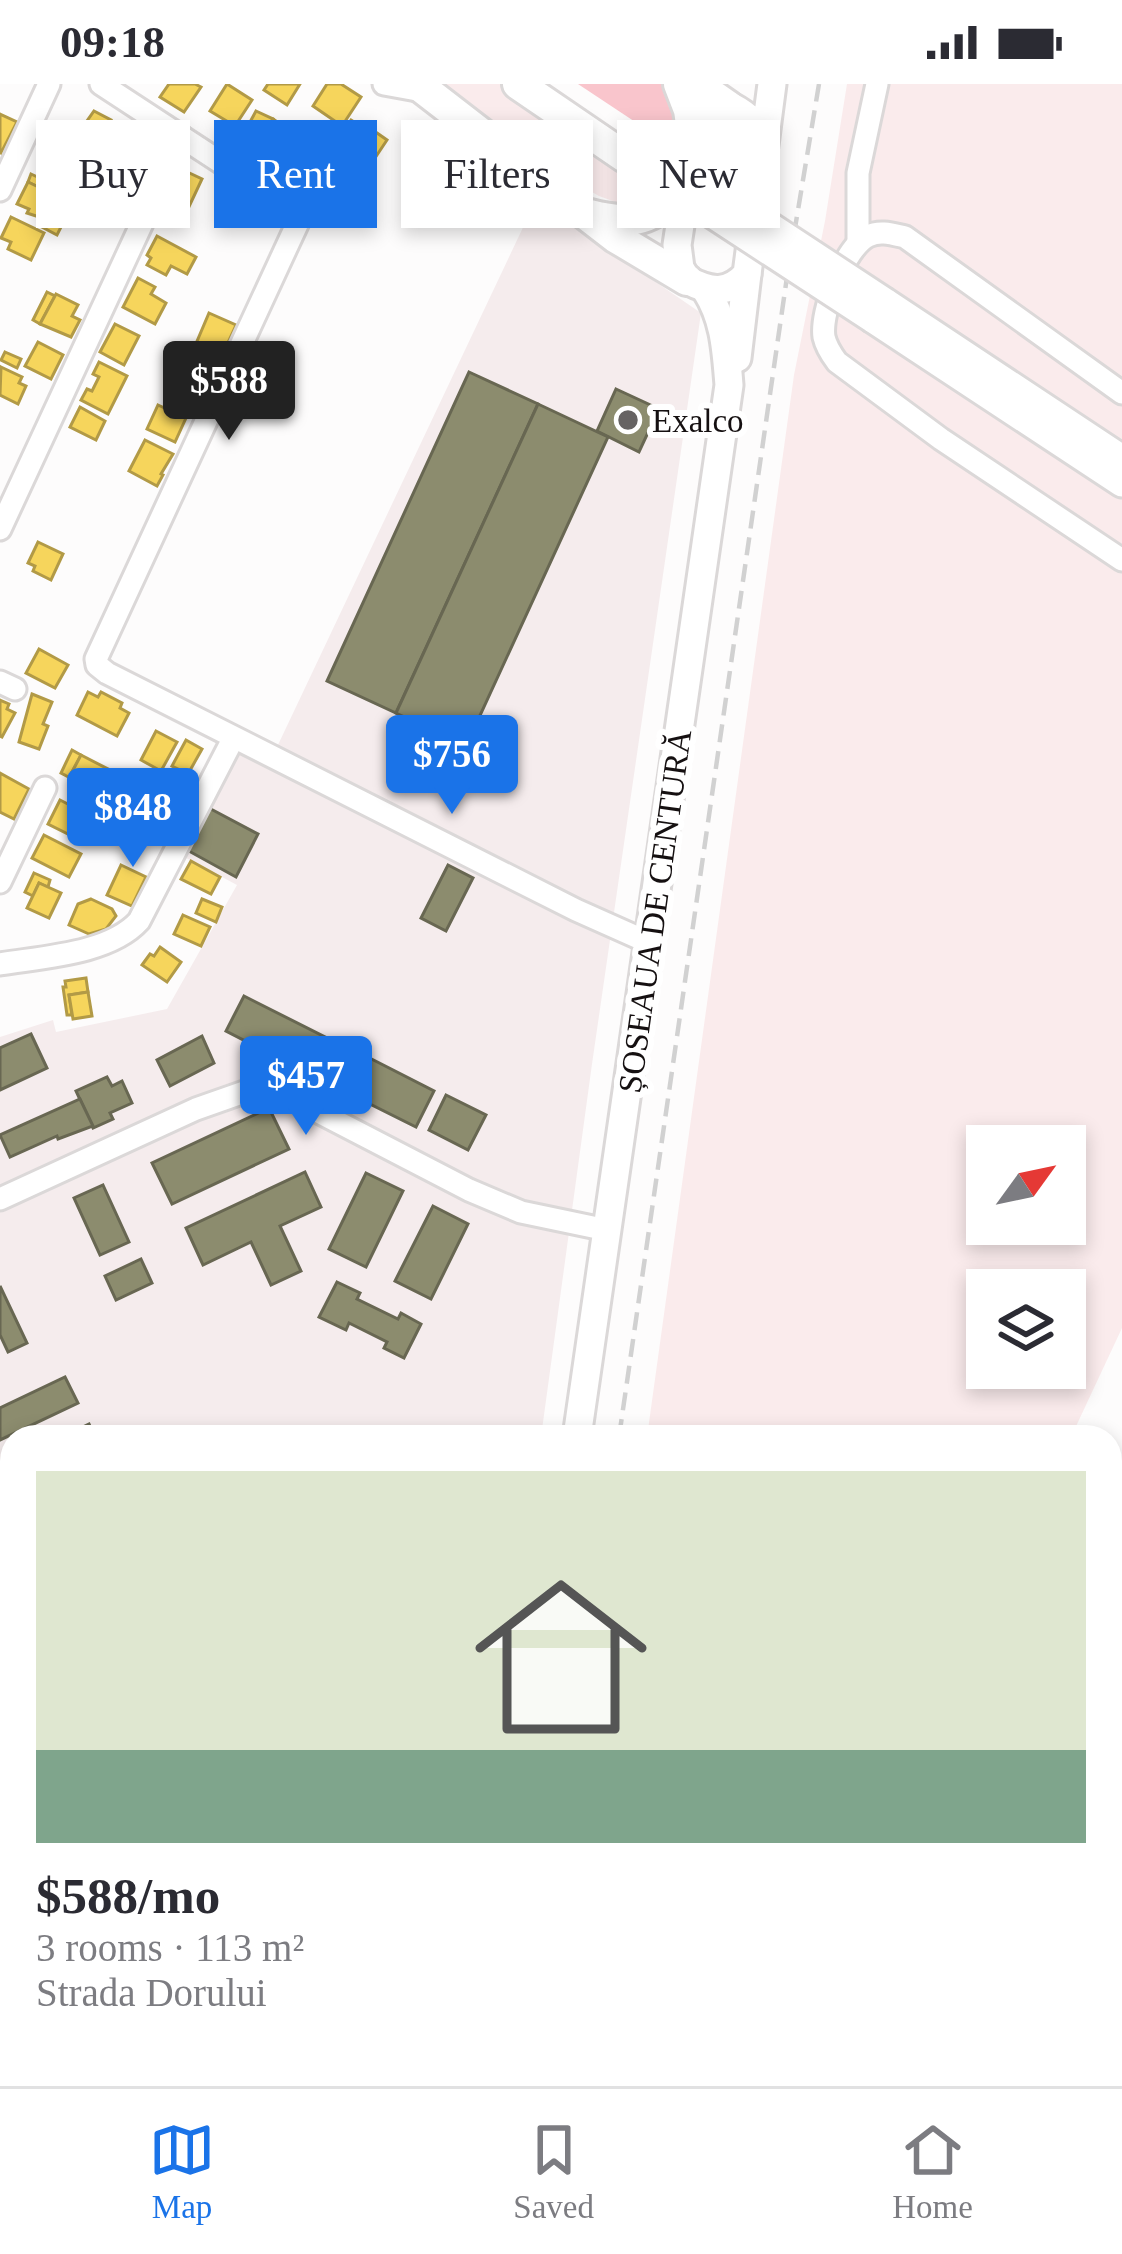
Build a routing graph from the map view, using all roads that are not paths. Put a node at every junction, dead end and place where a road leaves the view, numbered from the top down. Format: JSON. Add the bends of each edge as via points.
{"nodes":[{"id":1,"x":49,"y":84,"type":"edge"},
{"id":2,"x":101,"y":84,"type":"edge"},
{"id":3,"x":384,"y":84,"type":"edge"},
{"id":4,"x":518,"y":84,"type":"edge"},
{"id":5,"x":554,"y":84,"type":"edge"},
{"id":6,"x":679,"y":84,"type":"edge"},
{"id":7,"x":696,"y":84,"type":"edge"},
{"id":8,"x":768,"y":84,"type":"edge"},
{"id":9,"x":877,"y":84,"type":"edge"},
{"id":10,"x":423,"y":88,"type":"edge"},
{"id":11,"x":729,"y":106,"type":"junction"},
{"id":12,"x":156,"y":120,"type":"edge"},
{"id":13,"x":463,"y":120,"type":"edge"},
{"id":14,"x":690,"y":120,"type":"edge"},
{"id":15,"x":704,"y":120,"type":"edge"},
{"id":16,"x":752,"y":120,"type":"edge"},
{"id":17,"x":765,"y":120,"type":"edge"},
{"id":18,"x":617,"y":136,"type":"edge"},
{"id":19,"x":617,"y":140,"type":"edge"},
{"id":20,"x":190,"y":142,"type":"edge"},
{"id":21,"x":0,"y":190,"type":"edge"},
{"id":22,"x":593,"y":220,"type":"edge"},
{"id":23,"x":140,"y":228,"type":"edge"},
{"id":24,"x":679,"y":228,"type":"edge"},
{"id":25,"x":752,"y":228,"type":"edge"},
{"id":26,"x":753,"y":228,"type":"edge"},
{"id":27,"x":858,"y":242,"type":"junction"},
{"id":28,"x":747,"y":274,"type":"junction"},
{"id":29,"x":696,"y":285,"type":"junction"},
{"id":30,"x":879,"y":311,"type":"junction"},
{"id":31,"x":729,"y":385,"type":"junction"},
{"id":32,"x":1122,"y":393,"type":"edge"},
{"id":33,"x":1122,"y":459,"type":"edge"},
{"id":34,"x":1122,"y":483,"type":"edge"},
{"id":35,"x":0,"y":530,"type":"edge"},
{"id":36,"x":1122,"y":560,"type":"edge"},
{"id":37,"x":232,"y":739,"type":"junction"},
{"id":38,"x":45,"y":788,"type":"dead end"},
{"id":39,"x":7,"y":848,"type":"edge"},
{"id":40,"x":0,"y":882,"type":"edge"},
{"id":41,"x":650,"y":943,"type":"junction"},
{"id":42,"x":0,"y":964,"type":"edge"},
{"id":43,"x":0,"y":1199,"type":"edge"},
{"id":44,"x":607,"y":1230,"type":"junction"},
{"id":45,"x":580,"y":1425,"type":"edge"}],
"edges":[{"from":1,"to":21,"type":"street"},
{"from":2,"to":12,"type":"street"},
{"from":3,"to":10,"type":"street"},
{"from":4,"to":19,"type":"highway"},
{"from":5,"to":18,"type":"highway"},
{"from":6,"to":14,"type":"highway"},
{"from":7,"to":11,"type":"highway"},
{"from":8,"to":11,"type":"main road","name":"ȘOSEAUA DE CENTURĂ"},
{"from":8,"to":17,"type":"main road","name":"ȘOSEAUA DE CENTURĂ"},
{"from":9,"to":27,"type":"street","via":[[859,173]]},
{"from":10,"to":13,"type":"highway"},
{"from":11,"to":15,"type":"main road","name":"ȘOSEAUA DE CENTURĂ"},
{"from":11,"to":16,"type":"main road"},
{"from":20,"to":37,"type":"street","via":[[301,218],[96,659],[106,673]]},
{"from":22,"to":29,"type":"highway"},
{"from":23,"to":35,"type":"street"},
{"from":24,"to":29,"type":"main road","name":"ȘOSEAUA DE CENTURĂ","via":[[680,268]]},
{"from":25,"to":28,"type":"main road","name":"ȘOSEAUA DE CENTURĂ"},
{"from":26,"to":30,"type":"main road","bridge":true},
{"from":27,"to":32,"type":"street","via":[[879,233],[904,237]]},
{"from":27,"to":36,"type":"street","via":[[824,321],[837,362]]},
{"from":28,"to":29,"type":"main road","via":[[730,288]]},
{"from":28,"to":31,"type":"main road","name":"ȘOSEAUA DE CENTURĂ"},
{"from":29,"to":31,"type":"main road","name":"ȘOSEAUA DE CENTURĂ","via":[[725,334]]},
{"from":30,"to":33,"type":"main road"},
{"from":30,"to":34,"type":"main road"},
{"from":31,"to":41,"type":"main road","name":"ȘOSEAUA DE CENTURĂ"},
{"from":37,"to":41,"type":"street"},
{"from":37,"to":42,"type":"street","via":[[132,928],[100,945]]},
{"from":38,"to":39,"type":"street"},
{"from":39,"to":40,"type":"street"},
{"from":41,"to":44,"type":"main road","name":"ȘOSEAUA DE CENTURĂ"},
{"from":43,"to":44,"type":"street","via":[[253,1089],[303,1104],[521,1212]]},
{"from":44,"to":45,"type":"main road","name":"ȘOSEAUA DE CENTURĂ"}]}
